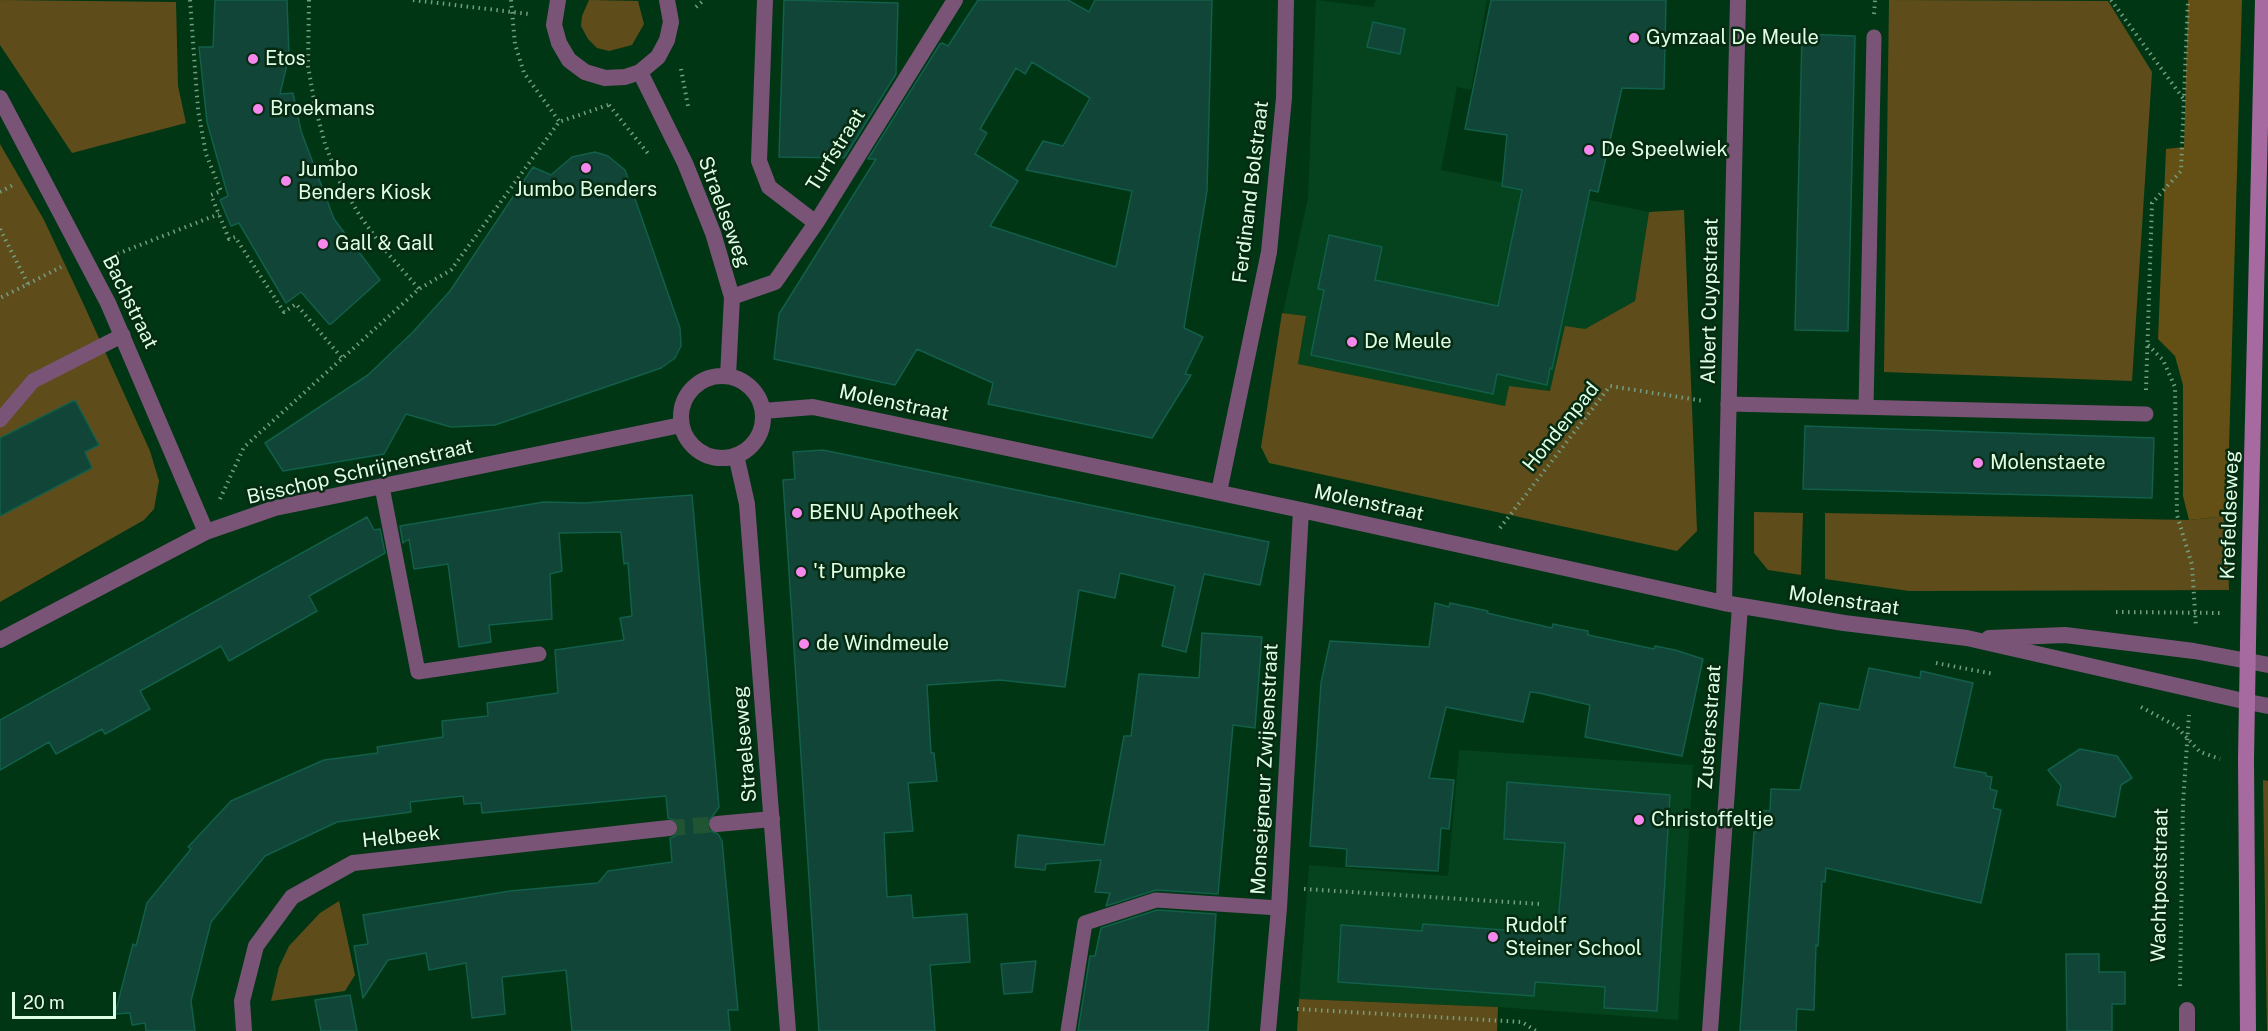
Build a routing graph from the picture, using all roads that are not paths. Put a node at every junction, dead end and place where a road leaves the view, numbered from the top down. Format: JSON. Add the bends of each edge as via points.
{"nodes":[{"id":1,"x":558,"y":0,"type":"edge"},
{"id":2,"x":667,"y":0,"type":"edge"},
{"id":3,"x":765,"y":0,"type":"edge"},
{"id":4,"x":955,"y":0,"type":"edge"},
{"id":5,"x":1286,"y":0,"type":"edge"},
{"id":6,"x":1738,"y":0,"type":"edge"},
{"id":7,"x":2263,"y":0,"type":"edge"},
{"id":8,"x":1874,"y":37,"type":"dead end"},
{"id":9,"x":640,"y":72,"type":"junction"},
{"id":10,"x":0,"y":98,"type":"edge"},
{"id":11,"x":816,"y":223,"type":"junction"},
{"id":12,"x":732,"y":297,"type":"junction"},
{"id":13,"x":123,"y":335,"type":"junction"},
{"id":14,"x":728,"y":376,"type":"junction"},
{"id":15,"x":1728,"y":405,"type":"junction"},
{"id":16,"x":1866,"y":407,"type":"junction"},
{"id":17,"x":763,"y":411,"type":"junction"},
{"id":18,"x":2146,"y":414,"type":"road end"},
{"id":19,"x":0,"y":420,"type":"edge"},
{"id":20,"x":681,"y":424,"type":"junction"},
{"id":21,"x":736,"y":455,"type":"junction"},
{"id":22,"x":382,"y":487,"type":"junction"},
{"id":23,"x":1220,"y":492,"type":"junction"},
{"id":24,"x":1300,"y":510,"type":"junction"},
{"id":25,"x":206,"y":532,"type":"junction"},
{"id":26,"x":1732,"y":604,"type":"junction"},
{"id":27,"x":1967,"y":638,"type":"junction"},
{"id":28,"x":0,"y":640,"type":"edge"},
{"id":29,"x":538,"y":654,"type":"dead end"},
{"id":30,"x":2248,"y":661,"type":"junction"},
{"id":31,"x":2268,"y":665,"type":"edge"},
{"id":32,"x":2248,"y":702,"type":"junction"},
{"id":33,"x":2268,"y":706,"type":"edge"},
{"id":34,"x":772,"y":819,"type":"junction"},
{"id":35,"x":717,"y":824,"type":"tunnel mouth"},
{"id":36,"x":669,"y":828,"type":"tunnel mouth"},
{"id":37,"x":1279,"y":908,"type":"junction"},
{"id":38,"x":2187,"y":1010,"type":"road end"},
{"id":39,"x":244,"y":1031,"type":"edge"},
{"id":40,"x":788,"y":1031,"type":"edge"},
{"id":41,"x":1068,"y":1031,"type":"edge"},
{"id":42,"x":1268,"y":1031,"type":"edge"},
{"id":43,"x":1710,"y":1031,"type":"edge"},
{"id":44,"x":2187,"y":1031,"type":"edge"},
{"id":45,"x":2248,"y":1031,"type":"edge"}],
"edges":[{"from":1,"to":9,"type":"street","via":[[554,25],[569,60],[585,72],[604,78]]},
{"from":2,"to":9,"type":"street","via":[[667,40],[658,57]]},
{"from":3,"to":11,"type":"street","via":[[759,161],[769,187]]},
{"from":4,"to":11,"type":"street","name":"Turfstraat"},
{"from":5,"to":23,"type":"street","name":"Ferdinand Bolstraat","via":[[1284,98],[1269,252]]},
{"from":6,"to":15,"type":"street","name":"Albert Cuypstraat"},
{"from":7,"to":30,"type":"main road","name":"Krefeldseweg"},
{"from":8,"to":16,"type":"lane"},
{"from":9,"to":12,"type":"street","name":"Straelseweg","via":[[685,163]]},
{"from":10,"to":13,"type":"street","name":"Bachstraat"},
{"from":11,"to":12,"type":"street","name":"Turfstraat","via":[[774,282]]},
{"from":12,"to":14,"type":"street","name":"Straelseweg"},
{"from":13,"to":19,"type":"lane","via":[[33,381]]},
{"from":13,"to":25,"type":"street","name":"Bachstraat"},
{"from":14,"to":17,"type":"street","via":[[742,380],[756,392]]},
{"from":14,"to":20,"type":"street","via":[[710,377],[697,384],[686,396]]},
{"from":15,"to":16,"type":"lane"},
{"from":15,"to":26,"type":"street","name":"Albert Cuypstraat"},
{"from":16,"to":18,"type":"lane"},
{"from":17,"to":21,"type":"street","via":[[757,439]]},
{"from":17,"to":23,"type":"street","name":"Molenstraat","via":[[813,407]]},
{"from":20,"to":21,"type":"street","via":[[690,443],[701,452],[718,458]]},
{"from":20,"to":22,"type":"street","name":"Bisschop Schrijnenstraat"},
{"from":21,"to":34,"type":"street","name":"Straelseweg","via":[[747,504]]},
{"from":22,"to":25,"type":"street","name":"Bisschop Schrijnenstraat","via":[[275,508]]},
{"from":22,"to":29,"type":"lane","via":[[418,672]]},
{"from":23,"to":24,"type":"street","name":"Molenstraat"},
{"from":24,"to":26,"type":"street","name":"Molenstraat"},
{"from":24,"to":37,"type":"street","name":"Monseigneur Zwijsenstraat"},
{"from":25,"to":28,"type":"street","name":"Bisschop Schrijnenstraat"},
{"from":26,"to":27,"type":"street","name":"Molenstraat"},
{"from":26,"to":43,"type":"street","name":"Zustersstraat"},
{"from":27,"to":30,"type":"street","name":"Molenstraat","via":[[2065,635]]},
{"from":27,"to":32,"type":"street","name":"Molenstraat"},
{"from":30,"to":31,"type":"street","name":"Molenstraat"},
{"from":30,"to":32,"type":"main road","name":"Krefeldseweg"},
{"from":32,"to":33,"type":"street","name":"Molenstraat"},
{"from":32,"to":45,"type":"main road","name":"Krefeldseweg"},
{"from":34,"to":35,"type":"street"},
{"from":34,"to":40,"type":"street","name":"Straelseweg"},
{"from":36,"to":39,"type":"street","name":"Helbeek","via":[[353,863],[292,897],[256,946],[242,1001]]},
{"from":37,"to":41,"type":"lane","via":[[1156,900],[1085,923]]},
{"from":37,"to":42,"type":"street","name":"Monseigneur Zwijsenstraat"},
{"from":38,"to":44,"type":"street"}]}
